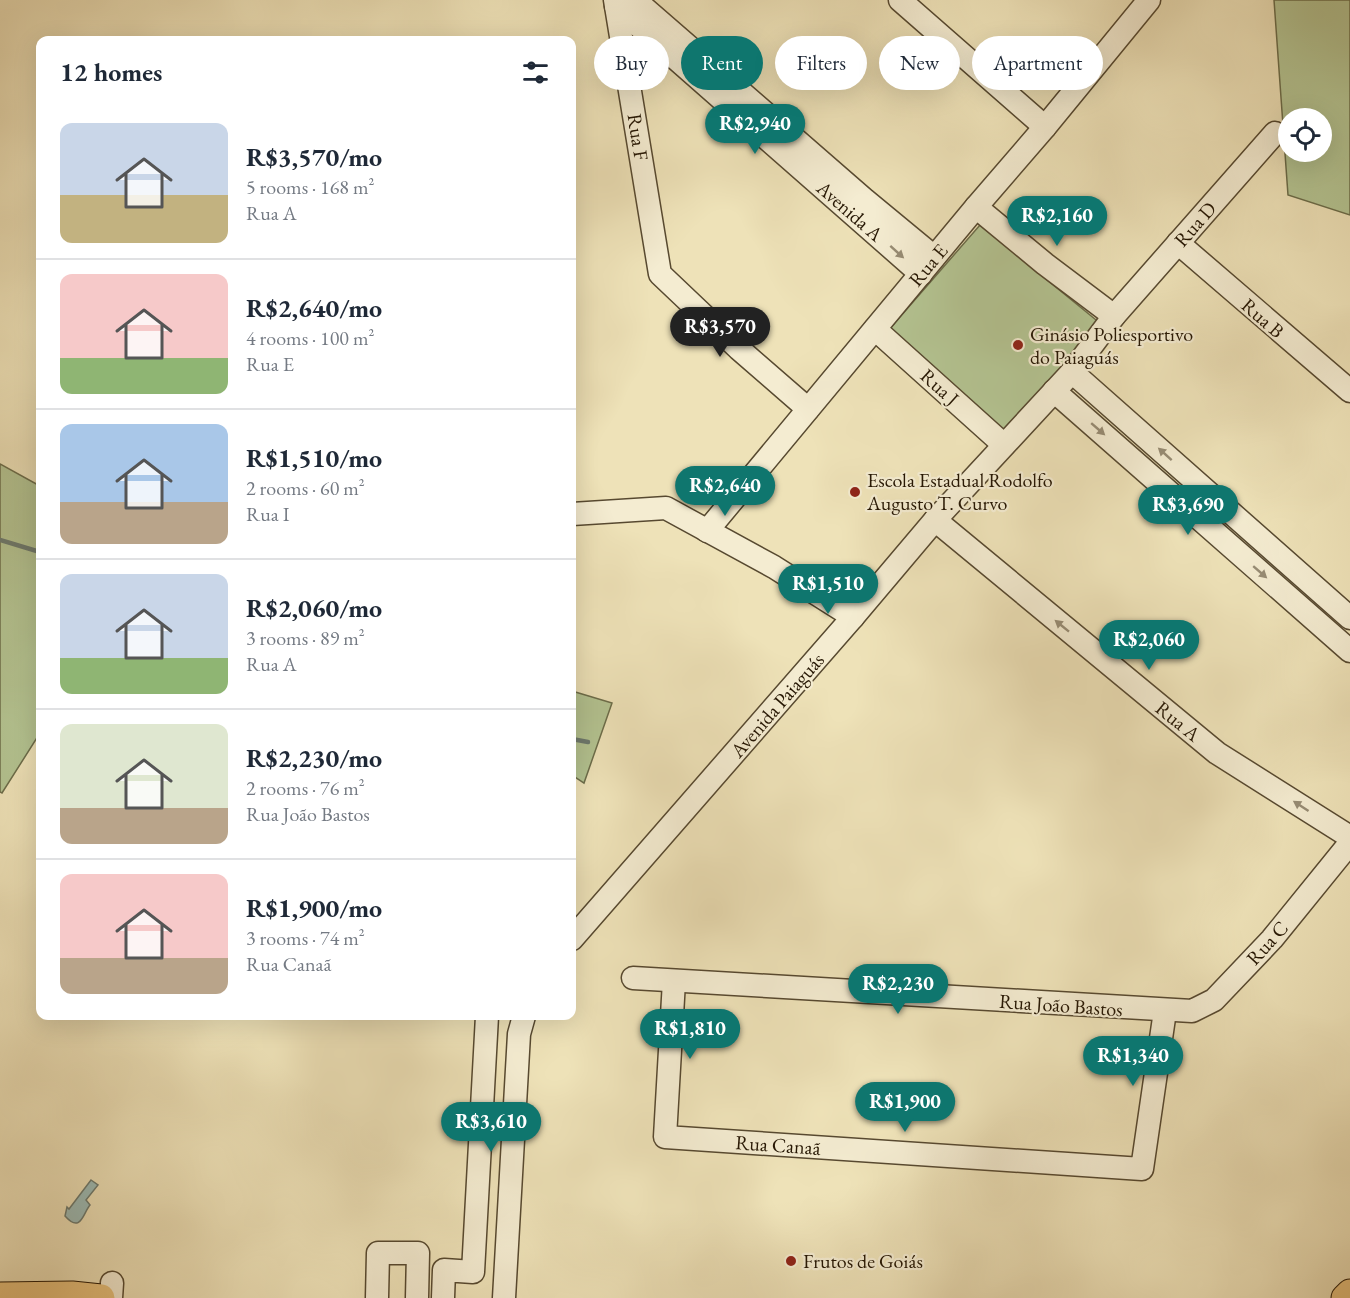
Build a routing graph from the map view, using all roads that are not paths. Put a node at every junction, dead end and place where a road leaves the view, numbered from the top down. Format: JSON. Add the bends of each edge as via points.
{"nodes":[{"id":1,"x":900,"y":0,"type":"edge"},
{"id":2,"x":1149,"y":0,"type":"edge"},
{"id":3,"x":622,"y":2,"type":"edge"},
{"id":4,"x":1046,"y":127,"type":"junction"},
{"id":5,"x":1275,"y":133,"type":"dead end"},
{"id":6,"x":976,"y":207,"type":"junction"},
{"id":7,"x":1178,"y":243,"type":"junction"},
{"id":8,"x":928,"y":265,"type":"junction"},
{"id":9,"x":1114,"y":316,"type":"junction"},
{"id":10,"x":875,"y":329,"type":"junction"},
{"id":11,"x":1072,"y":372,"type":"junction"},
{"id":12,"x":1054,"y":391,"type":"junction"},
{"id":13,"x":1350,"y":391,"type":"edge"},
{"id":14,"x":808,"y":409,"type":"junction"},
{"id":15,"x":1004,"y":446,"type":"junction"},
{"id":16,"x":576,"y":513,"type":"edge"},
{"id":17,"x":935,"y":520,"type":"junction"},
{"id":18,"x":707,"y":531,"type":"junction"},
{"id":19,"x":854,"y":617,"type":"junction"},
{"id":20,"x":1350,"y":618,"type":"edge"},
{"id":21,"x":1350,"y":651,"type":"edge"},
{"id":22,"x":1350,"y":837,"type":"edge"},
{"id":23,"x":1350,"y":843,"type":"edge"},
{"id":24,"x":576,"y":934,"type":"edge"},
{"id":25,"x":633,"y":978,"type":"dead end"},
{"id":26,"x":674,"y":981,"type":"junction"},
{"id":27,"x":1165,"y":1011,"type":"junction"},
{"id":28,"x":487,"y":1020,"type":"edge"},
{"id":29,"x":523,"y":1020,"type":"edge"},
{"id":30,"x":418,"y":1268,"type":"junction"},
{"id":31,"x":444,"y":1270,"type":"junction"},
{"id":32,"x":108,"y":1293,"type":"edge"},
{"id":33,"x":1350,"y":1293,"type":"edge"},
{"id":34,"x":0,"y":1296,"type":"edge"},
{"id":35,"x":377,"y":1298,"type":"edge"},
{"id":36,"x":417,"y":1298,"type":"edge"},
{"id":37,"x":443,"y":1298,"type":"edge"},
{"id":38,"x":504,"y":1298,"type":"edge"},
{"id":39,"x":1345,"y":1298,"type":"edge"}],
"edges":[{"from":1,"to":4,"type":"street"},
{"from":2,"to":4,"type":"street","name":"Rua E"},
{"from":3,"to":8,"type":"street","name":"Avenida A","one_way":true},
{"from":3,"to":8,"type":"street","name":"Avenida A","via":[[868,195]]},
{"from":3,"to":14,"type":"street","name":"Rua F","via":[[660,274]]},
{"from":4,"to":6,"type":"street","name":"Rua E"},
{"from":5,"to":7,"type":"street","name":"Rua D"},
{"from":6,"to":8,"type":"street","name":"Rua E"},
{"from":6,"to":9,"type":"street"},
{"from":7,"to":9,"type":"street","name":"Rua D"},
{"from":7,"to":13,"type":"street","name":"Rua B"},
{"from":8,"to":10,"type":"street","name":"Rua E"},
{"from":9,"to":11,"type":"street","name":"Avenida Paiaguás"},
{"from":10,"to":14,"type":"street","name":"Rua E"},
{"from":10,"to":15,"type":"street","name":"Rua J"},
{"from":11,"to":12,"type":"street","name":"Avenida Paiaguás"},
{"from":20,"to":11,"type":"street","one_way":true},
{"from":12,"to":15,"type":"street","name":"Avenida Paiaguás"},
{"from":12,"to":21,"type":"street","one_way":true},
{"from":14,"to":18,"type":"street","name":"Rua E"},
{"from":15,"to":17,"type":"street","name":"Avenida Paiaguás"},
{"from":16,"to":18,"type":"street","via":[[666,508]]},
{"from":17,"to":19,"type":"street","name":"Avenida Paiaguás"},
{"from":22,"to":17,"type":"street","name":"Rua A","one_way":true,"via":[[1217,753]]},
{"from":18,"to":19,"type":"street"},
{"from":19,"to":24,"type":"street","name":"Avenida Paiaguás"},
{"from":23,"to":27,"type":"street","name":"Rua C","via":[[1272,939],[1214,1000],[1192,1011]]},
{"from":25,"to":26,"type":"street","name":"Rua João Bastos"},
{"from":26,"to":27,"type":"street","name":"Rua João Bastos"},
{"from":26,"to":27,"type":"street","name":"Rua Canaã","via":[[665,1137],[1142,1169]]},
{"from":28,"to":31,"type":"street","via":[[473,1272]]},
{"from":29,"to":38,"type":"street"},
{"from":30,"to":31,"type":"street"},
{"from":30,"to":35,"type":"street","via":[[418,1253],[378,1253]]},
{"from":30,"to":36,"type":"street"},
{"from":31,"to":37,"type":"street"},
{"from":32,"to":34,"type":"main road"},
{"from":33,"to":39,"type":"main road"}]}
